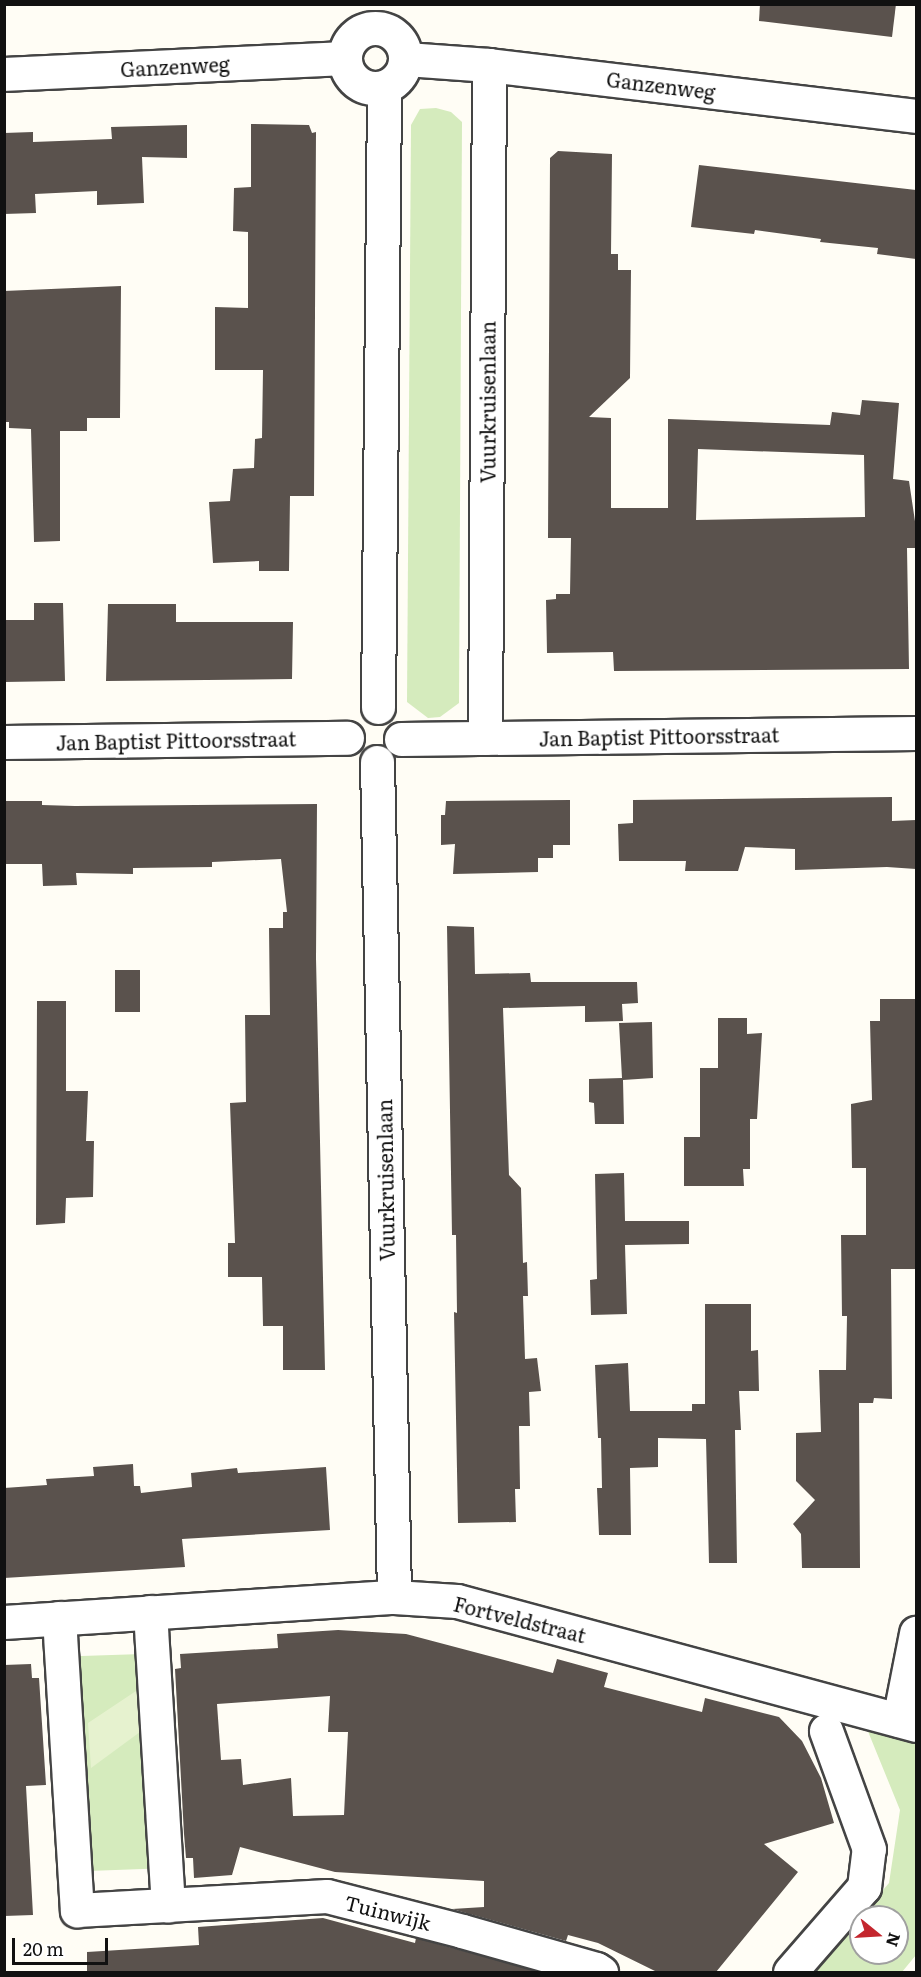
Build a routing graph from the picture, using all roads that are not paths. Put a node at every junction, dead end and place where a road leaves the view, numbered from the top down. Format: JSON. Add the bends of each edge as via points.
{"nodes":[{"id":1,"x":384,"y":16,"type":"edge"},
{"id":2,"x":345,"y":58,"type":"junction"},
{"id":3,"x":406,"y":59,"type":"junction"},
{"id":4,"x":489,"y":65,"type":"junction"},
{"id":5,"x":4,"y":74,"type":"edge"},
{"id":6,"x":384,"y":88,"type":"junction"},
{"id":7,"x":916,"y":116,"type":"edge"},
{"id":8,"x":378,"y":707,"type":"junction"},
{"id":9,"x":916,"y":732,"type":"edge"},
{"id":10,"x":347,"y":738,"type":"junction"},
{"id":11,"x":485,"y":738,"type":"junction"},
{"id":12,"x":401,"y":739,"type":"junction"},
{"id":13,"x":4,"y":742,"type":"edge"},
{"id":14,"x":377,"y":762,"type":"junction"},
{"id":15,"x":394,"y":1597,"type":"junction"},
{"id":16,"x":150,"y":1612,"type":"junction"},
{"id":17,"x":59,"y":1618,"type":"junction"},
{"id":18,"x":4,"y":1622,"type":"edge"},
{"id":19,"x":916,"y":1633,"type":"edge"},
{"id":20,"x":908,"y":1723,"type":"edge"},
{"id":21,"x":826,"y":1731,"type":"dead end"},
{"id":22,"x":168,"y":1905,"type":"junction"},
{"id":23,"x":601,"y":1972,"type":"edge"},
{"id":24,"x":790,"y":1972,"type":"edge"}],
"edges":[{"from":1,"to":2,"type":"street","via":[[353,37]]},
{"from":1,"to":3,"type":"street","via":[[400,40]]},
{"from":2,"to":5,"type":"street","name":"Ganzenweg"},
{"from":2,"to":6,"type":"street","via":[[346,69],[361,85]]},
{"from":3,"to":4,"type":"street","name":"Ganzenweg"},
{"from":3,"to":6,"type":"street","via":[[400,77]]},
{"from":4,"to":7,"type":"street","name":"Ganzenweg"},
{"from":4,"to":11,"type":"street","name":"Vuurkruisenlaan"},
{"from":6,"to":8,"type":"street"},
{"from":8,"to":10,"type":"street","via":[[351,718]]},
{"from":8,"to":12,"type":"street","via":[[393,714]]},
{"from":9,"to":11,"type":"street","name":"Jan Baptist Pittoorsstraat"},
{"from":10,"to":13,"type":"street","name":"Jan Baptist Pittoorsstraat"},
{"from":10,"to":14,"type":"street","via":[[360,759]]},
{"from":11,"to":12,"type":"street","name":"Jan Baptist Pittoorsstraat"},
{"from":12,"to":14,"type":"street","via":[[393,754]]},
{"from":14,"to":15,"type":"street","name":"Vuurkruisenlaan"},
{"from":15,"to":16,"type":"street","name":"Fortveldstraat"},
{"from":15,"to":20,"type":"street","name":"Fortveldstraat","via":[[457,1601]]},
{"from":16,"to":17,"type":"street","name":"Fortveldstraat"},
{"from":16,"to":22,"type":"street"},
{"from":17,"to":18,"type":"street","name":"Fortveldstraat"},
{"from":17,"to":22,"type":"street","name":"Tuinwijk","via":[[77,1910]]},
{"from":19,"to":20,"type":"street"},
{"from":21,"to":24,"type":"street","via":[[869,1849],[864,1887]]},
{"from":22,"to":23,"type":"street","name":"Tuinwijk","via":[[327,1896]]}]}
